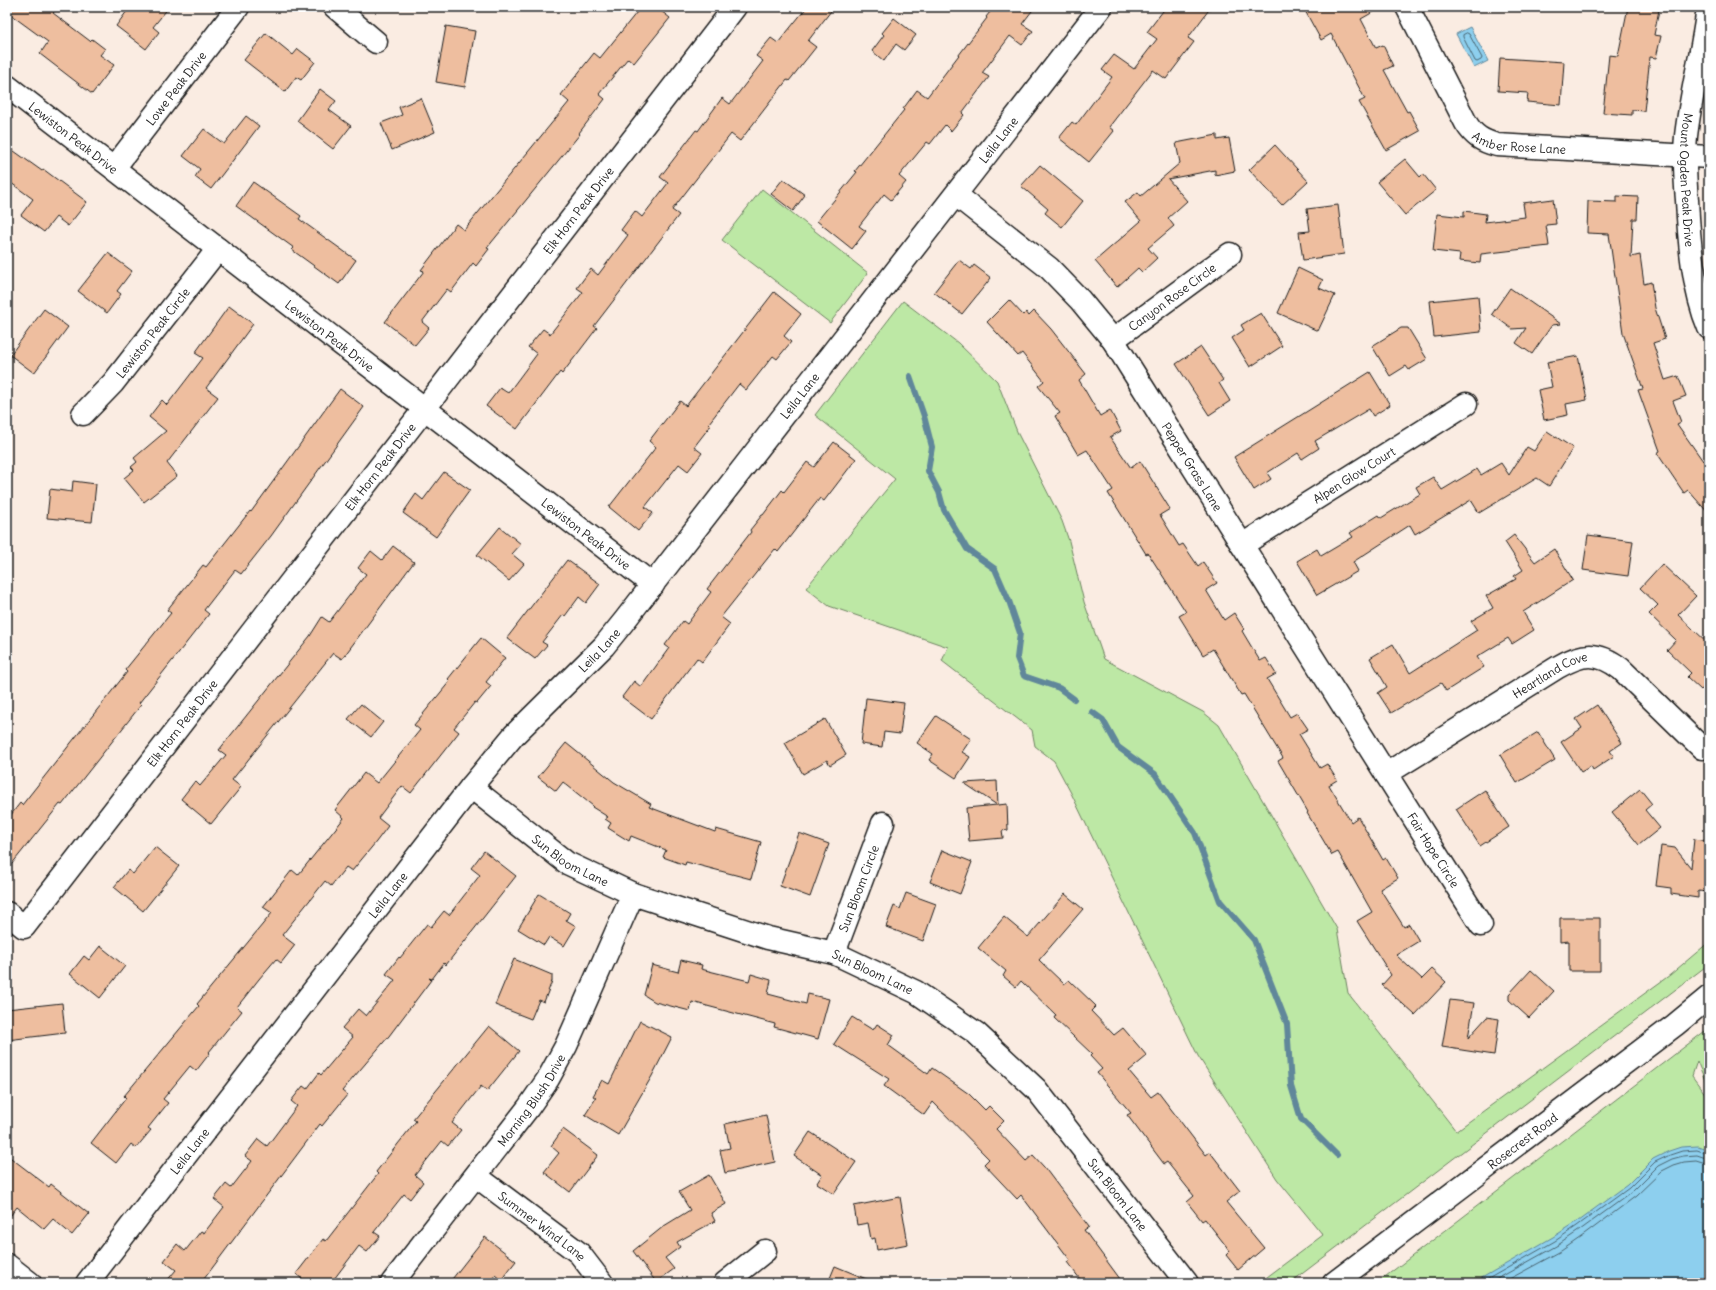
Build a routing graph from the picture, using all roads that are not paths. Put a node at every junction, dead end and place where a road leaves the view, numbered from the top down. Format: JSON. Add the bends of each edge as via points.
{"nodes":[{"id":1,"x":238,"y":7,"type":"edge"},
{"id":2,"x":335,"y":7,"type":"edge"},
{"id":3,"x":735,"y":7,"type":"edge"},
{"id":4,"x":1101,"y":7,"type":"edge"},
{"id":5,"x":1407,"y":7,"type":"edge"},
{"id":6,"x":1708,"y":7,"type":"edge"},
{"id":7,"x":376,"y":42,"type":"dead end"},
{"id":8,"x":7,"y":86,"type":"edge"},
{"id":9,"x":1684,"y":156,"type":"junction"},
{"id":10,"x":1709,"y":157,"type":"edge"},
{"id":11,"x":114,"y":168,"type":"junction"},
{"id":12,"x":956,"y":195,"type":"junction"},
{"id":13,"x":218,"y":249,"type":"junction"},
{"id":14,"x":1230,"y":254,"type":"dead end"},
{"id":15,"x":1709,"y":328,"type":"edge"},
{"id":16,"x":1113,"y":340,"type":"junction"},
{"id":17,"x":1466,"y":404,"type":"dead end"},
{"id":18,"x":425,"y":408,"type":"junction"},
{"id":19,"x":83,"y":414,"type":"dead end"},
{"id":20,"x":1242,"y":545,"type":"junction"},
{"id":21,"x":653,"y":584,"type":"junction"},
{"id":22,"x":1702,"y":748,"type":"dead end"},
{"id":23,"x":1386,"y":774,"type":"junction"},
{"id":24,"x":471,"y":787,"type":"junction"},
{"id":25,"x":883,"y":823,"type":"dead end"},
{"id":26,"x":633,"y":894,"type":"junction"},
{"id":27,"x":7,"y":913,"type":"edge"},
{"id":28,"x":1481,"y":925,"type":"dead end"},
{"id":29,"x":834,"y":954,"type":"junction"},
{"id":30,"x":1709,"y":997,"type":"edge"},
{"id":31,"x":476,"y":1176,"type":"junction"},
{"id":32,"x":765,"y":1252,"type":"dead end"},
{"id":33,"x":7,"y":1265,"type":"edge"},
{"id":34,"x":30,"y":1283,"type":"edge"},
{"id":35,"x":86,"y":1283,"type":"edge"},
{"id":36,"x":392,"y":1283,"type":"edge"},
{"id":37,"x":602,"y":1283,"type":"edge"},
{"id":38,"x":725,"y":1283,"type":"edge"},
{"id":39,"x":1187,"y":1283,"type":"edge"},
{"id":40,"x":1334,"y":1283,"type":"edge"}],
"edges":[{"from":1,"to":11,"type":"street","name":"Lowe Peak Drive"},
{"from":2,"to":7,"type":"street"},
{"from":3,"to":18,"type":"street","name":"Elk Horn Peak Drive"},
{"from":4,"to":12,"type":"street","name":"Leila Lane"},
{"from":5,"to":9,"type":"street","name":"Amber Rose Lane","via":[[1466,123],[1472,133],[1482,141],[1497,145]]},
{"from":6,"to":9,"type":"street","name":"Mount Ogden Peak Drive","via":[[1706,32],[1691,102]]},
{"from":8,"to":11,"type":"street","name":"Lewiston Peak Drive"},
{"from":9,"to":10,"type":"street","name":"Amber Rose Lane"},
{"from":9,"to":15,"type":"street","name":"Mount Ogden Peak Drive","via":[[1689,239],[1702,312]]},
{"from":11,"to":13,"type":"street","name":"Lewiston Peak Drive"},
{"from":12,"to":16,"type":"street","name":"Pepper Grass Lane","via":[[1049,268]]},
{"from":12,"to":21,"type":"street","name":"Leila Lane"},
{"from":13,"to":18,"type":"street","name":"Lewiston Peak Drive"},
{"from":13,"to":19,"type":"street","name":"Lewiston Peak Circle","via":[[112,384]]},
{"from":14,"to":16,"type":"street","name":"Canyon Rose Circle"},
{"from":16,"to":20,"type":"street","name":"Pepper Grass Lane"},
{"from":17,"to":20,"type":"street","name":"Alpen Glow Court"},
{"from":18,"to":21,"type":"street","name":"Lewiston Peak Drive"},
{"from":18,"to":27,"type":"street","name":"Elk Horn Peak Drive","via":[[24,927]]},
{"from":20,"to":23,"type":"street","name":"Pepper Grass Lane"},
{"from":21,"to":24,"type":"street","name":"Leila Lane","via":[[604,646],[514,735]]},
{"from":22,"to":23,"type":"street","name":"Heartland Cove","via":[[1616,665],[1594,656],[1580,656],[1558,667]]},
{"from":23,"to":28,"type":"street","name":"Fair Hope Circle"},
{"from":24,"to":26,"type":"street","name":"Sun Bloom Lane","via":[[567,863]]},
{"from":24,"to":35,"type":"street","name":"Leila Lane"},
{"from":25,"to":29,"type":"street","name":"Sun Bloom Circle"},
{"from":26,"to":29,"type":"street","name":"Sun Bloom Lane","via":[[768,938]]},
{"from":26,"to":31,"type":"street","name":"Morning Blush Drive","via":[[558,1062],[528,1108]]},
{"from":29,"to":39,"type":"street","name":"Sun Bloom Lane","via":[[916,992],[976,1033],[1036,1089]]},
{"from":30,"to":40,"type":"street","name":"Rosecrest Road"},
{"from":31,"to":36,"type":"street","name":"Morning Blush Drive"},
{"from":31,"to":37,"type":"street","name":"Summer Wind Lane","via":[[579,1253]]},
{"from":32,"to":38,"type":"street"},
{"from":33,"to":34,"type":"street"}]}
